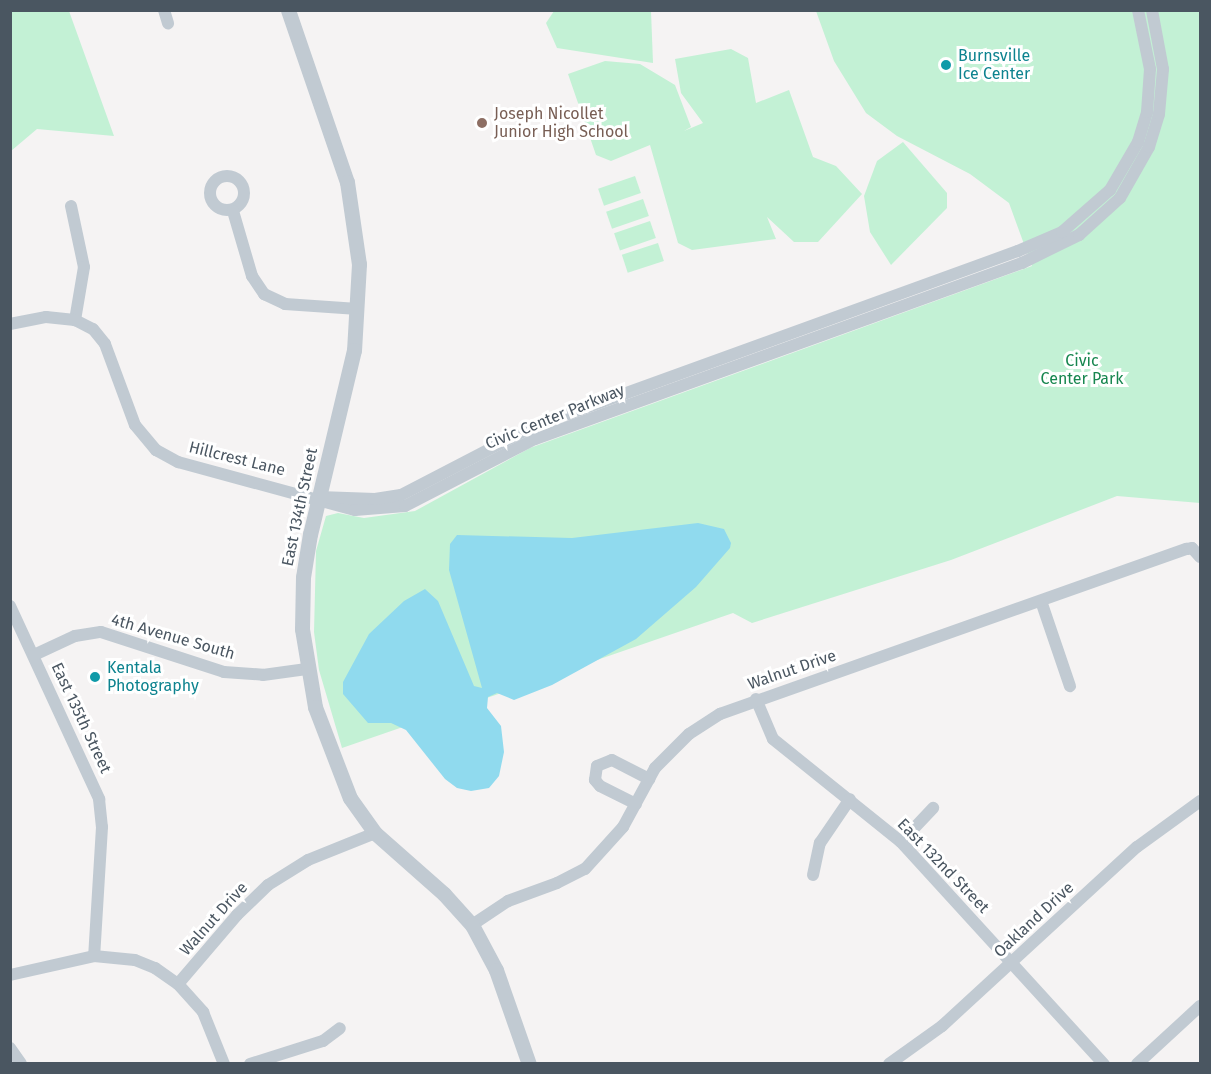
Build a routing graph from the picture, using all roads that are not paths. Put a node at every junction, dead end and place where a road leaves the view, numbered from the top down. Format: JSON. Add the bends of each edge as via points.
{"nodes":[{"id":1,"x":164,"y":10,"type":"edge"},
{"id":2,"x":288,"y":10,"type":"edge"},
{"id":3,"x":1138,"y":10,"type":"edge"},
{"id":4,"x":1152,"y":10,"type":"edge"},
{"id":5,"x":168,"y":23,"type":"dead end"},
{"id":6,"x":71,"y":206,"type":"dead end"},
{"id":7,"x":233,"y":212,"type":"dead end"},
{"id":8,"x":358,"y":309,"type":"junction"},
{"id":9,"x":75,"y":320,"type":"junction"},
{"id":10,"x":10,"y":324,"type":"edge"},
{"id":11,"x":318,"y":497,"type":"junction"},
{"id":12,"x":1196,"y":553,"type":"edge"},
{"id":13,"x":1041,"y":601,"type":"junction"},
{"id":14,"x":10,"y":606,"type":"edge"},
{"id":15,"x":34,"y":655,"type":"junction"},
{"id":16,"x":307,"y":669,"type":"junction"},
{"id":17,"x":1070,"y":686,"type":"dead end"},
{"id":18,"x":756,"y":699,"type":"junction"},
{"id":19,"x":649,"y":779,"type":"junction"},
{"id":20,"x":850,"y":799,"type":"junction"},
{"id":21,"x":1200,"y":801,"type":"edge"},
{"id":22,"x":636,"y":804,"type":"junction"},
{"id":23,"x":933,"y":808,"type":"dead end"},
{"id":24,"x":375,"y":833,"type":"junction"},
{"id":25,"x":901,"y":843,"type":"junction"},
{"id":26,"x":813,"y":875,"type":"dead end"},
{"id":27,"x":472,"y":925,"type":"junction"},
{"id":28,"x":94,"y":956,"type":"junction"},
{"id":29,"x":1012,"y":963,"type":"junction"},
{"id":30,"x":10,"y":975,"type":"edge"},
{"id":31,"x":178,"y":984,"type":"junction"},
{"id":32,"x":1200,"y":1006,"type":"edge"},
{"id":33,"x":340,"y":1028,"type":"dead end"},
{"id":34,"x":10,"y":1048,"type":"edge"},
{"id":35,"x":21,"y":1064,"type":"edge"},
{"id":36,"x":224,"y":1064,"type":"edge"},
{"id":37,"x":250,"y":1064,"type":"edge"},
{"id":38,"x":529,"y":1064,"type":"edge"},
{"id":39,"x":889,"y":1064,"type":"edge"},
{"id":40,"x":1104,"y":1064,"type":"edge"},
{"id":41,"x":1137,"y":1064,"type":"edge"}],
"edges":[{"from":1,"to":5,"type":"street"},
{"from":2,"to":8,"type":"street","name":"East 134th Street","via":[[348,188],[358,249]]},
{"from":3,"to":11,"type":"street","name":"Civic Center Parkway","via":[[1147,39],[1150,77],[1138,142],[1110,190],[1062,232],[1018,252],[530,428],[401,495],[375,499]]},
{"from":4,"to":11,"type":"street","name":"Civic Center Parkway","via":[[1163,69],[1160,107],[1149,147],[1120,198],[1068,242],[1022,263],[535,439],[405,506],[355,510]]},
{"from":6,"to":9,"type":"street","via":[[84,267]]},
{"from":7,"to":8,"type":"street","via":[[252,276],[264,294],[285,304]]},
{"from":8,"to":11,"type":"street","name":"East 134th Street","via":[[351,366]]},
{"from":9,"to":10,"type":"street","name":"Hillcrest Lane","via":[[46,317]]},
{"from":9,"to":11,"type":"street","name":"Hillcrest Lane","via":[[93,329],[105,344],[135,425],[156,450],[178,462]]},
{"from":11,"to":16,"type":"street","name":"East 134th Street","via":[[302,600]]},
{"from":12,"to":13,"type":"street","name":"Walnut Drive"},
{"from":13,"to":17,"type":"street"},
{"from":13,"to":18,"type":"street","name":"Walnut Drive"},
{"from":14,"to":15,"type":"street","name":"East 135th Street"},
{"from":15,"to":16,"type":"street","name":"4th Avenue South","via":[[75,636],[101,632],[224,672],[263,675]]},
{"from":15,"to":28,"type":"street","name":"East 135th Street","via":[[99,800],[102,827]]},
{"from":16,"to":24,"type":"street","name":"East 134th Street","via":[[330,753],[350,798]]},
{"from":18,"to":19,"type":"street","name":"Walnut Drive","via":[[720,714],[689,734]]},
{"from":18,"to":20,"type":"street","name":"East 132nd Street","via":[[773,739]]},
{"from":19,"to":22,"type":"street","name":"Walnut Drive"},
{"from":19,"to":22,"type":"street","via":[[612,760],[597,766],[596,780],[600,786]]},
{"from":20,"to":25,"type":"street","name":"East 132nd Street"},
{"from":20,"to":26,"type":"street","via":[[820,843]]},
{"from":21,"to":29,"type":"street","name":"Oakland Drive","via":[[1137,847]]},
{"from":22,"to":27,"type":"street","name":"Walnut Drive","via":[[606,850],[585,869],[508,901]]},
{"from":23,"to":25,"type":"street"},
{"from":24,"to":27,"type":"street","name":"East 134th Street","via":[[444,894]]},
{"from":24,"to":31,"type":"street","name":"Walnut Drive","via":[[308,860],[268,885]]},
{"from":25,"to":29,"type":"street","name":"East 132nd Street"},
{"from":27,"to":38,"type":"street","name":"East 134th Street","via":[[496,970]]},
{"from":28,"to":30,"type":"street"},
{"from":28,"to":31,"type":"street","via":[[135,960]]},
{"from":29,"to":39,"type":"street","name":"Oakland Drive","via":[[942,1026]]},
{"from":29,"to":40,"type":"street","name":"East 132nd Street"},
{"from":31,"to":36,"type":"street","via":[[203,1012]]},
{"from":32,"to":41,"type":"street"},
{"from":33,"to":37,"type":"street","via":[[323,1041]]},
{"from":34,"to":35,"type":"street"}]}
